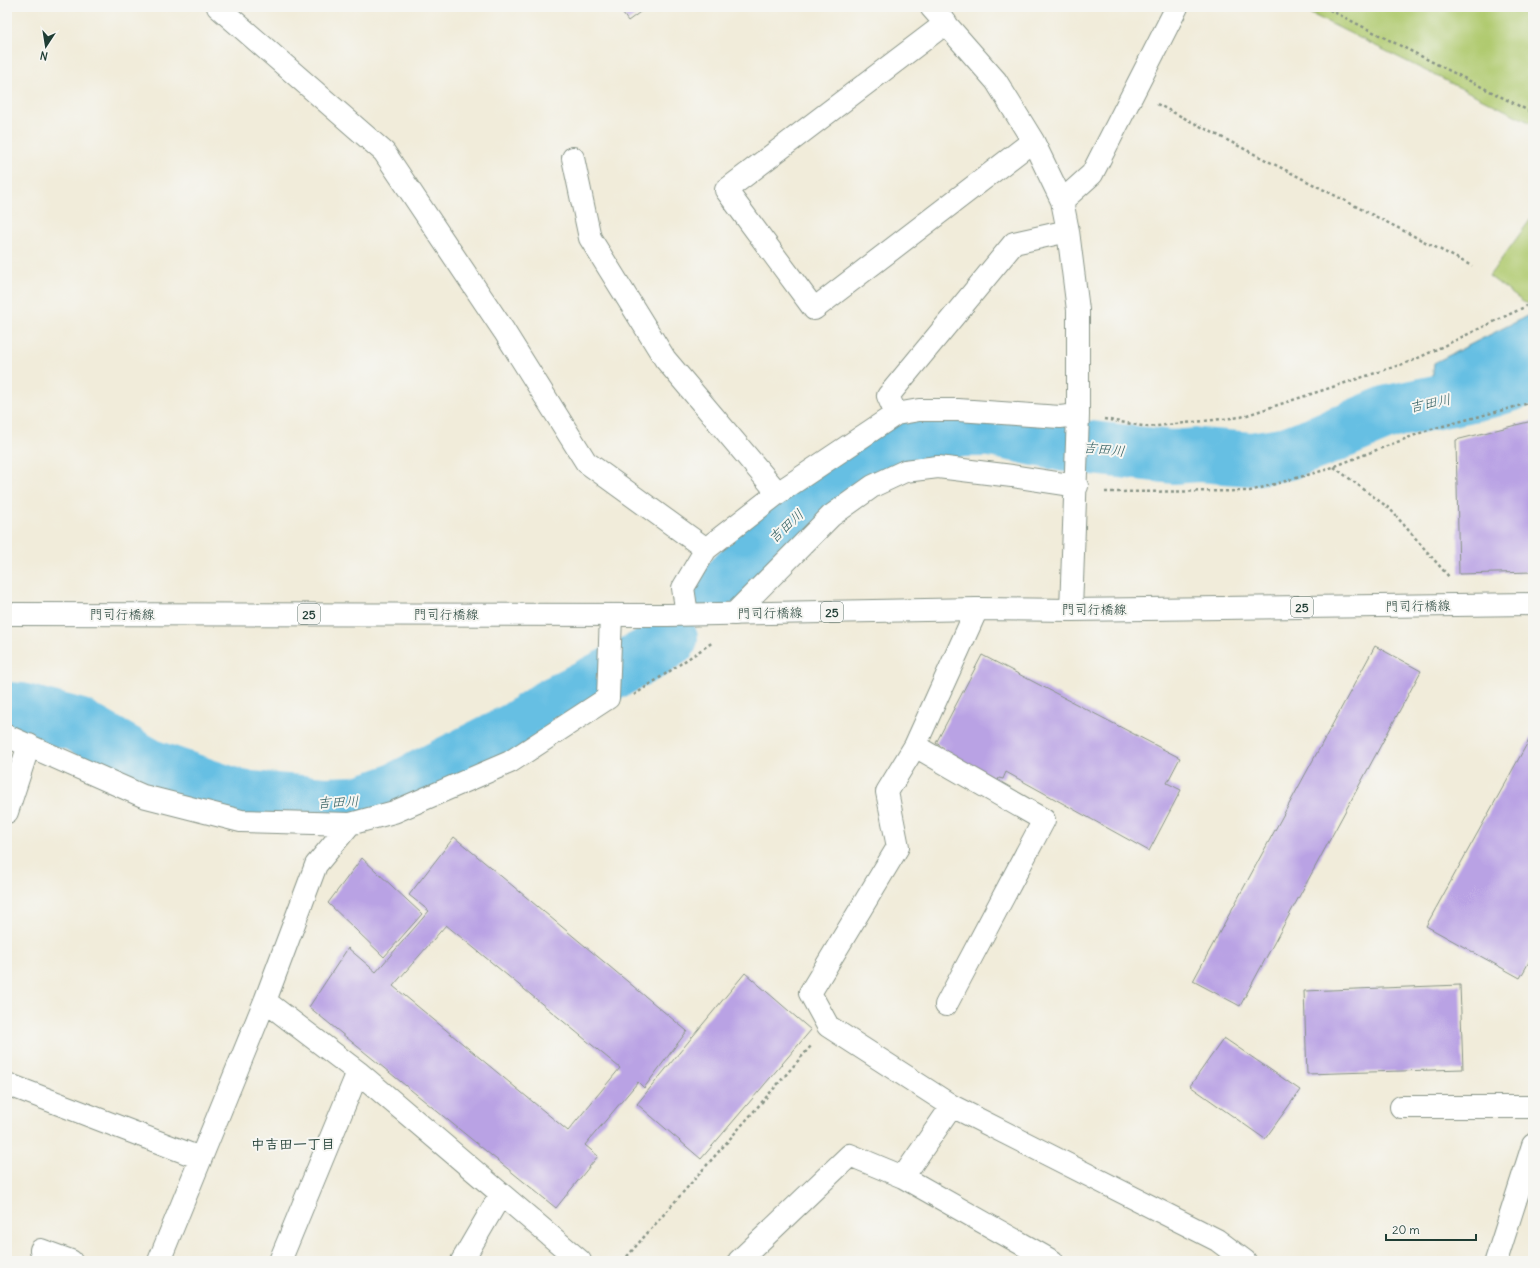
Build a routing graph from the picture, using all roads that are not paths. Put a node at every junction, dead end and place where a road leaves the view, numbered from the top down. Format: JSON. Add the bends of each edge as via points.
{"nodes":[{"id":1,"x":218,"y":7,"type":"edge"},
{"id":2,"x":931,"y":7,"type":"edge"},
{"id":3,"x":1177,"y":7,"type":"edge"},
{"id":4,"x":946,"y":23,"type":"junction"},
{"id":5,"x":1033,"y":141,"type":"junction"},
{"id":6,"x":573,"y":158,"type":"dead end"},
{"id":7,"x":1062,"y":201,"type":"junction"},
{"id":8,"x":1068,"y":231,"type":"junction"},
{"id":9,"x":896,"y":414,"type":"junction"},
{"id":10,"x":1078,"y":424,"type":"junction"},
{"id":11,"x":1077,"y":479,"type":"junction"},
{"id":12,"x":778,"y":493,"type":"junction"},
{"id":13,"x":706,"y":549,"type":"junction"},
{"id":14,"x":1533,"y":604,"type":"edge"},
{"id":15,"x":977,"y":609,"type":"junction"},
{"id":16,"x":1071,"y":610,"type":"junction"},
{"id":17,"x":7,"y":614,"type":"edge"},
{"id":18,"x":687,"y":614,"type":"junction"},
{"id":19,"x":734,"y":614,"type":"junction"},
{"id":20,"x":611,"y":616,"type":"junction"},
{"id":21,"x":7,"y":736,"type":"edge"},
{"id":22,"x":29,"y":745,"type":"junction"},
{"id":23,"x":915,"y":746,"type":"junction"},
{"id":24,"x":7,"y":812,"type":"edge"},
{"id":25,"x":350,"y":824,"type":"junction"},
{"id":26,"x":266,"y":1001,"type":"junction"},
{"id":27,"x":946,"y":1005,"type":"dead end"},
{"id":28,"x":358,"y":1072,"type":"junction"},
{"id":29,"x":7,"y":1084,"type":"edge"},
{"id":30,"x":952,"y":1106,"type":"junction"},
{"id":31,"x":1533,"y":1107,"type":"edge"},
{"id":32,"x":1401,"y":1108,"type":"dead end"},
{"id":33,"x":1533,"y":1145,"type":"edge"},
{"id":34,"x":200,"y":1158,"type":"junction"},
{"id":35,"x":903,"y":1177,"type":"junction"},
{"id":36,"x":501,"y":1194,"type":"junction"},
{"id":37,"x":41,"y":1250,"type":"dead end"},
{"id":38,"x":71,"y":1261,"type":"edge"},
{"id":39,"x":159,"y":1261,"type":"edge"},
{"id":40,"x":280,"y":1261,"type":"edge"},
{"id":41,"x":462,"y":1261,"type":"edge"},
{"id":42,"x":580,"y":1261,"type":"edge"},
{"id":43,"x":739,"y":1261,"type":"edge"},
{"id":44,"x":1052,"y":1261,"type":"edge"},
{"id":45,"x":1245,"y":1261,"type":"edge"},
{"id":46,"x":1496,"y":1261,"type":"edge"}],
"edges":[{"from":1,"to":13,"type":"street","via":[[384,152],[504,331],[586,462]]},
{"from":2,"to":4,"type":"street"},
{"from":3,"to":7,"type":"street","via":[[1092,174]]},
{"from":4,"to":5,"type":"street","via":[[996,82]]},
{"from":4,"to":5,"type":"street","via":[[726,190],[814,309]]},
{"from":5,"to":7,"type":"street"},
{"from":6,"to":12,"type":"street","via":[[590,238],[665,359]]},
{"from":7,"to":8,"type":"street"},
{"from":8,"to":9,"type":"street","via":[[1014,243],[888,396]]},
{"from":8,"to":10,"type":"street","via":[[1078,310]]},
{"from":9,"to":10,"type":"street","via":[[919,410],[958,410],[1060,417]]},
{"from":9,"to":12,"type":"street"},
{"from":10,"to":11,"type":"street"},
{"from":11,"to":16,"type":"street"},
{"from":11,"to":19,"type":"street","via":[[938,467],[905,472],[873,486],[831,516]]},
{"from":12,"to":13,"type":"street"},
{"from":13,"to":18,"type":"street","via":[[683,588]]},
{"from":14,"to":16,"type":"street","name":"門司行橋線","number":"25"},
{"from":15,"to":16,"type":"street","name":"門司行橋線","number":"25"},
{"from":15,"to":19,"type":"street","name":"門司行橋線","number":"25"},
{"from":15,"to":23,"type":"street"},
{"from":17,"to":20,"type":"street","name":"門司行橋線","number":"25"},
{"from":18,"to":19,"type":"street","name":"門司行橋線","number":"25"},
{"from":18,"to":20,"type":"street","name":"門司行橋線","number":"25"},
{"from":20,"to":25,"type":"street","via":[[606,700],[510,762],[394,812]]},
{"from":21,"to":22,"type":"street"},
{"from":22,"to":24,"type":"street"},
{"from":22,"to":25,"type":"street","via":[[143,796],[241,821]]},
{"from":23,"to":27,"type":"street","via":[[1044,820]]},
{"from":23,"to":30,"type":"street","via":[[887,792],[898,847],[810,993],[828,1026]]},
{"from":25,"to":26,"type":"street","via":[[316,865]]},
{"from":26,"to":28,"type":"street"},
{"from":26,"to":34,"type":"street"},
{"from":28,"to":36,"type":"street"},
{"from":28,"to":40,"type":"street"},
{"from":29,"to":34,"type":"street"},
{"from":30,"to":35,"type":"street"},
{"from":30,"to":45,"type":"street","via":[[1217,1240]]},
{"from":31,"to":32,"type":"street"},
{"from":33,"to":46,"type":"street"},
{"from":34,"to":39,"type":"street"},
{"from":35,"to":43,"type":"street","via":[[850,1155]]},
{"from":35,"to":44,"type":"street"},
{"from":36,"to":41,"type":"street"},
{"from":36,"to":42,"type":"street"},
{"from":37,"to":38,"type":"street"}]}
